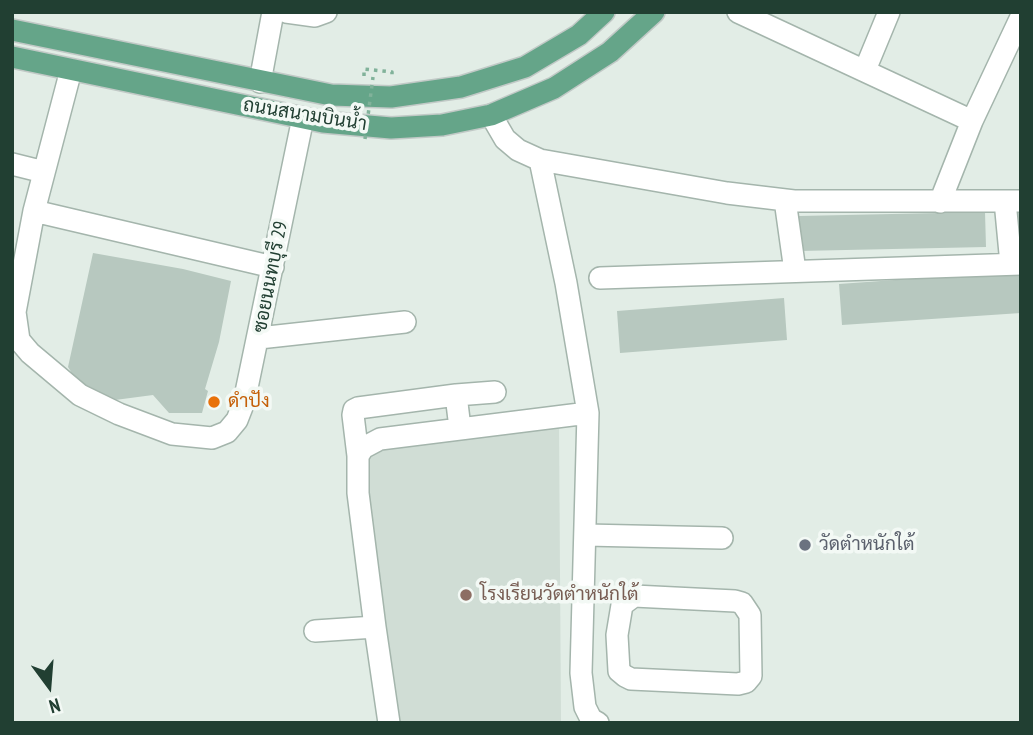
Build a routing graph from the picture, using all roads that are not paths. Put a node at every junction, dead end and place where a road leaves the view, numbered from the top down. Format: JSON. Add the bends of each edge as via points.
{"nodes":[{"id":1,"x":273,"y":12,"type":"edge"},
{"id":2,"x":286,"y":12,"type":"edge"},
{"id":3,"x":326,"y":12,"type":"edge"},
{"id":4,"x":604,"y":12,"type":"edge"},
{"id":5,"x":653,"y":12,"type":"edge"},
{"id":6,"x":738,"y":12,"type":"edge"},
{"id":7,"x":889,"y":12,"type":"edge"},
{"id":8,"x":1021,"y":17,"type":"edge"},
{"id":9,"x":12,"y":30,"type":"edge"},
{"id":10,"x":12,"y":57,"type":"edge"},
{"id":11,"x":71,"y":70,"type":"junction"},
{"id":12,"x":865,"y":70,"type":"junction"},
{"id":13,"x":260,"y":82,"type":"junction"},
{"id":14,"x":491,"y":115,"type":"junction"},
{"id":15,"x":303,"y":118,"type":"junction"},
{"id":16,"x":972,"y":121,"type":"junction"},
{"id":17,"x":540,"y":160,"type":"junction"},
{"id":18,"x":12,"y":164,"type":"edge"},
{"id":19,"x":44,"y":172,"type":"junction"},
{"id":20,"x":785,"y":200,"type":"junction"},
{"id":21,"x":1013,"y":201,"type":"edge"},
{"id":22,"x":940,"y":202,"type":"junction"},
{"id":23,"x":34,"y":211,"type":"junction"},
{"id":24,"x":1016,"y":264,"type":"edge"},
{"id":25,"x":273,"y":267,"type":"junction"},
{"id":26,"x":795,"y":271,"type":"junction"},
{"id":27,"x":600,"y":278,"type":"dead end"},
{"id":28,"x":405,"y":322,"type":"dead end"},
{"id":29,"x":259,"y":338,"type":"junction"},
{"id":30,"x":495,"y":392,"type":"dead end"},
{"id":31,"x":458,"y":411,"type":"junction"},
{"id":32,"x":589,"y":413,"type":"junction"},
{"id":33,"x":355,"y":435,"type":"junction"},
{"id":34,"x":586,"y":535,"type":"junction"},
{"id":35,"x":722,"y":538,"type":"dead end"},
{"id":36,"x":375,"y":627,"type":"junction"},
{"id":37,"x":315,"y":631,"type":"dead end"},
{"id":38,"x":583,"y":631,"type":"junction"},
{"id":39,"x":617,"y":635,"type":"junction"},
{"id":40,"x":390,"y":723,"type":"edge"},
{"id":41,"x":598,"y":723,"type":"edge"}],
"edges":[{"from":1,"to":13,"type":"street"},
{"from":2,"to":3,"type":"street","via":[[315,16]]},
{"from":4,"to":13,"type":"main road","name":"ถนนสนามบินน้ำ","via":[[579,36],[525,67],[461,87],[391,97],[343,96]]},
{"from":5,"to":14,"type":"main road","name":"ถนนสนามบินน้ำ","via":[[610,52],[554,88]]},
{"from":6,"to":12,"type":"street"},
{"from":7,"to":12,"type":"street"},
{"from":8,"to":16,"type":"street"},
{"from":9,"to":13,"type":"main road","name":"ถนนสนามบินน้ำ"},
{"from":10,"to":11,"type":"main road","name":"ถนนสนามบินน้ำ"},
{"from":11,"to":15,"type":"main road","name":"ถนนสนามบินน้ำ"},
{"from":11,"to":19,"type":"street"},
{"from":12,"to":16,"type":"street"},
{"from":14,"to":15,"type":"main road","name":"ถนนสนามบินน้ำ","via":[[442,125],[390,128]]},
{"from":14,"to":17,"type":"street","via":[[505,139]]},
{"from":15,"to":25,"type":"street","name":"ซอยนนทบุรี 29"},
{"from":16,"to":22,"type":"street"},
{"from":17,"to":20,"type":"street"},
{"from":17,"to":32,"type":"street"},
{"from":18,"to":19,"type":"street"},
{"from":19,"to":23,"type":"street"},
{"from":20,"to":22,"type":"street"},
{"from":20,"to":26,"type":"street"},
{"from":21,"to":22,"type":"street"},
{"from":21,"to":24,"type":"street"},
{"from":23,"to":25,"type":"street"},
{"from":23,"to":29,"type":"street","name":"ซอยนนทบุรี 29","via":[[15,312],[19,340],[80,395],[173,434],[212,438],[227,432],[237,420]]},
{"from":24,"to":26,"type":"street"},
{"from":25,"to":29,"type":"street","name":"ซอยนนทบุรี 29"},
{"from":26,"to":27,"type":"street"},
{"from":28,"to":29,"type":"street"},
{"from":30,"to":31,"type":"street"},
{"from":31,"to":32,"type":"street"},
{"from":31,"to":33,"type":"street","via":[[363,447]]},
{"from":31,"to":33,"type":"street","via":[[358,408],[354,410]]},
{"from":32,"to":34,"type":"street"},
{"from":33,"to":36,"type":"street"},
{"from":34,"to":35,"type":"street"},
{"from":34,"to":38,"type":"street"},
{"from":36,"to":37,"type":"street"},
{"from":36,"to":40,"type":"street"},
{"from":38,"to":39,"type":"street"},
{"from":38,"to":41,"type":"street","via":[[582,692],[591,719]]},
{"from":39,"to":39,"type":"street","via":[[622,605],[634,596],[742,603],[750,615],[751,676],[738,684],[631,679],[619,671]]}]}
